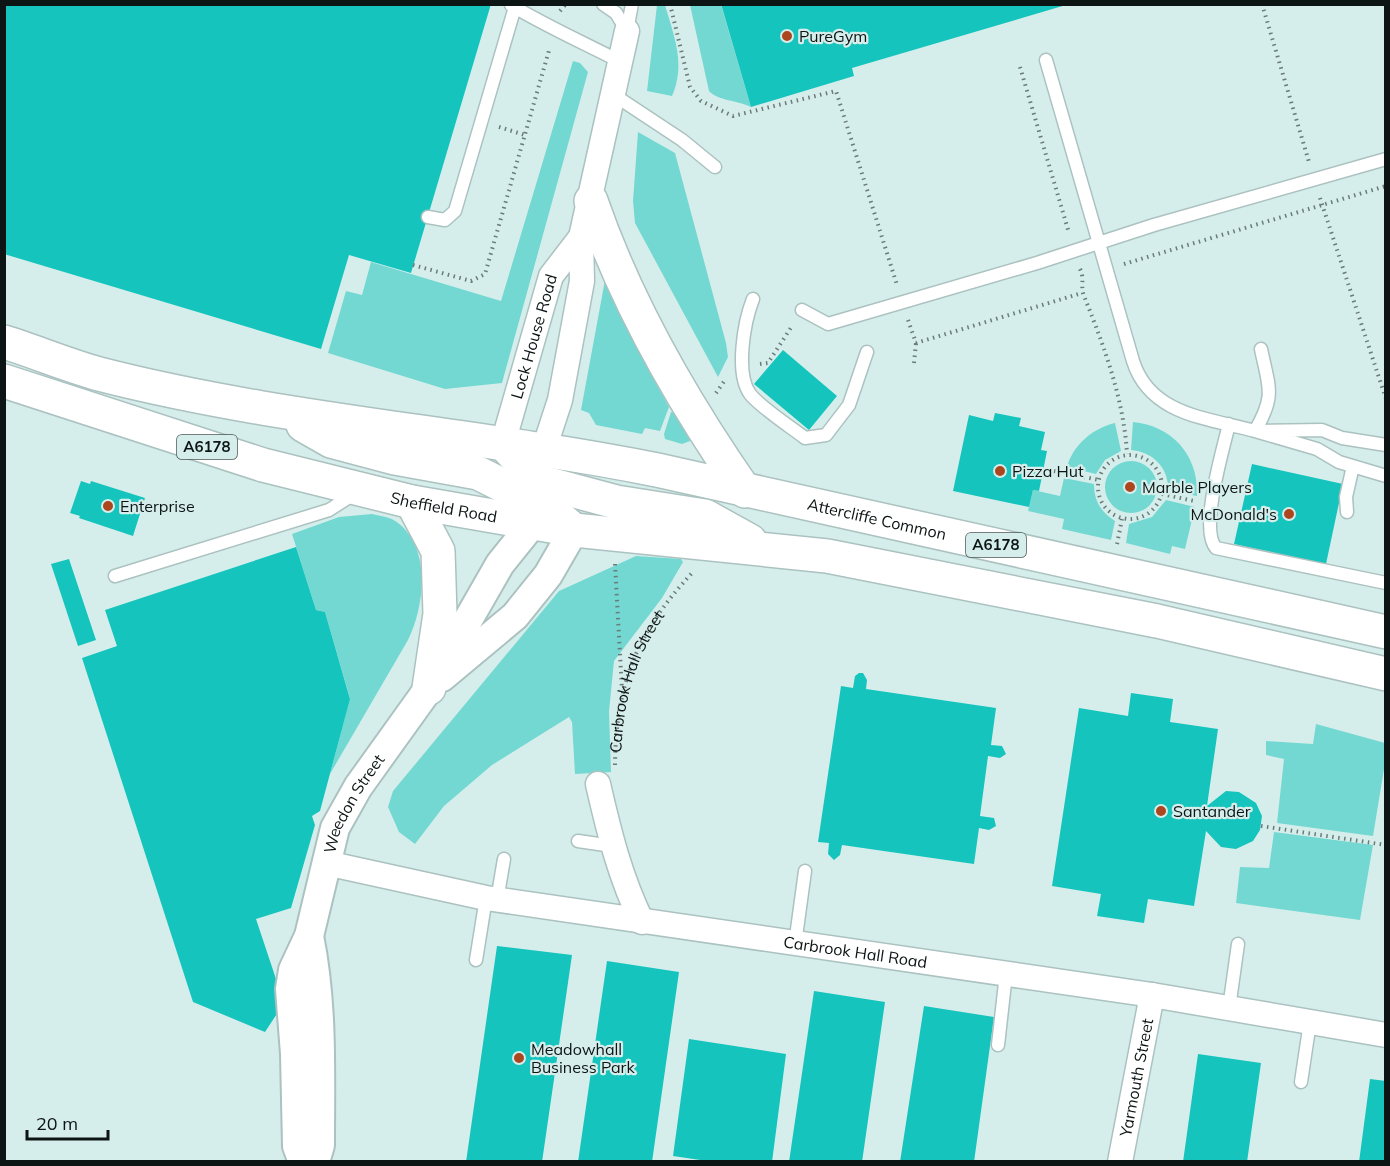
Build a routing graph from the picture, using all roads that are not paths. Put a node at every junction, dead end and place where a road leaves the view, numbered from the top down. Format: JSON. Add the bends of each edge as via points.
{"nodes":[{"id":1,"x":603,"y":4,"type":"edge"},
{"id":2,"x":632,"y":4,"type":"edge"},
{"id":3,"x":513,"y":6,"type":"edge"},
{"id":4,"x":627,"y":31,"type":"junction"},
{"id":5,"x":1046,"y":60,"type":"dead end"},
{"id":6,"x":621,"y":62,"type":"junction"},
{"id":7,"x":614,"y":95,"type":"junction"},
{"id":8,"x":1386,"y":159,"type":"edge"},
{"id":9,"x":715,"y":167,"type":"dead end"},
{"id":10,"x":591,"y":201,"type":"junction"},
{"id":11,"x":428,"y":217,"type":"dead end"},
{"id":12,"x":581,"y":237,"type":"junction"},
{"id":13,"x":1099,"y":242,"type":"junction"},
{"id":14,"x":753,"y":299,"type":"dead end"},
{"id":15,"x":802,"y":310,"type":"dead end"},
{"id":16,"x":4,"y":342,"type":"edge"},
{"id":17,"x":1261,"y":349,"type":"dead end"},
{"id":18,"x":867,"y":352,"type":"dead end"},
{"id":19,"x":4,"y":381,"type":"edge"},
{"id":20,"x":276,"y":411,"type":"junction"},
{"id":21,"x":1229,"y":424,"type":"junction"},
{"id":22,"x":1255,"y":432,"type":"junction"},
{"id":23,"x":503,"y":443,"type":"junction"},
{"id":24,"x":1386,"y":445,"type":"edge"},
{"id":25,"x":606,"y":460,"type":"junction"},
{"id":26,"x":1353,"y":466,"type":"junction"},
{"id":27,"x":528,"y":470,"type":"junction"},
{"id":28,"x":1386,"y":476,"type":"edge"},
{"id":29,"x":360,"y":490,"type":"junction"},
{"id":30,"x":745,"y":491,"type":"junction"},
{"id":31,"x":412,"y":502,"type":"junction"},
{"id":32,"x":547,"y":506,"type":"junction"},
{"id":33,"x":1347,"y":512,"type":"dead end"},
{"id":34,"x":480,"y":514,"type":"junction"},
{"id":35,"x":574,"y":530,"type":"junction"},
{"id":36,"x":765,"y":549,"type":"junction"},
{"id":37,"x":115,"y":576,"type":"dead end"},
{"id":38,"x":1386,"y":583,"type":"edge"},
{"id":39,"x":1386,"y":632,"type":"edge"},
{"id":40,"x":1386,"y":674,"type":"edge"},
{"id":41,"x":429,"y":688,"type":"junction"},
{"id":42,"x":598,"y":784,"type":"road end"},
{"id":43,"x":578,"y":841,"type":"dead end"},
{"id":44,"x":612,"y":846,"type":"junction"},
{"id":45,"x":504,"y":859,"type":"dead end"},
{"id":46,"x":326,"y":863,"type":"junction"},
{"id":47,"x":805,"y":871,"type":"dead end"},
{"id":48,"x":492,"y":899,"type":"junction"},
{"id":49,"x":642,"y":922,"type":"junction"},
{"id":50,"x":309,"y":936,"type":"junction"},
{"id":51,"x":795,"y":944,"type":"junction"},
{"id":52,"x":1238,"y":944,"type":"dead end"},
{"id":53,"x":476,"y":960,"type":"dead end"},
{"id":54,"x":1006,"y":974,"type":"junction"},
{"id":55,"x":1152,"y":995,"type":"junction"},
{"id":56,"x":1229,"y":1008,"type":"junction"},
{"id":57,"x":1310,"y":1022,"type":"junction"},
{"id":58,"x":1386,"y":1035,"type":"edge"},
{"id":59,"x":998,"y":1045,"type":"dead end"},
{"id":60,"x":1301,"y":1082,"type":"dead end"},
{"id":61,"x":303,"y":1161,"type":"edge"},
{"id":62,"x":315,"y":1161,"type":"edge"},
{"id":63,"x":1120,"y":1161,"type":"edge"}],
"edges":[{"from":1,"to":4,"type":"lane"},
{"from":2,"to":4,"type":"lane"},
{"from":3,"to":6,"type":"lane"},
{"from":3,"to":11,"type":"lane","via":[[455,212],[445,220]]},
{"from":4,"to":6,"type":"street","name":"Lock House Road"},
{"from":5,"to":13,"type":"lane"},
{"from":6,"to":7,"type":"street","name":"Lock House Road"},
{"from":7,"to":9,"type":"lane"},
{"from":7,"to":10,"type":"street","name":"Lock House Road"},
{"from":8,"to":13,"type":"lane"},
{"from":10,"to":12,"type":"street","name":"Lock House Road"},
{"from":10,"to":30,"type":"main road","via":[[606,244],[665,361],[711,442]]},
{"from":12,"to":23,"type":"street","name":"Lock House Road","via":[[550,276]]},
{"from":12,"to":27,"type":"street","name":"Lock House Road","via":[[582,281],[560,400]]},
{"from":13,"to":15,"type":"lane","via":[[828,324]]},
{"from":13,"to":21,"type":"lane","via":[[1132,361],[1145,388],[1166,405]]},
{"from":14,"to":18,"type":"lane","via":[[745,319],[742,367],[750,393],[805,438],[826,435],[849,405]]},
{"from":16,"to":20,"type":"main road","name":"Sheffield Road","number":"A6178","via":[[98,373]]},
{"from":17,"to":22,"type":"lane","via":[[1270,394]]},
{"from":19,"to":29,"type":"main road","name":"Sheffield Road","number":"A6178","via":[[263,465]]},
{"from":20,"to":23,"type":"main road","name":"Sheffield Road","number":"A6178"},
{"from":20,"to":27,"type":"main road","name":"Sheffield Road","via":[[331,441],[395,458],[478,473]]},
{"from":21,"to":22,"type":"lane"},
{"from":21,"to":38,"type":"lane","via":[[1209,521],[1210,542],[1216,548]]},
{"from":22,"to":24,"type":"lane","via":[[1322,430],[1342,438]]},
{"from":22,"to":26,"type":"lane","via":[[1317,449]]},
{"from":23,"to":27,"type":"main road","name":"Sheffield Road","number":"A6178"},
{"from":25,"to":27,"type":"main road","name":"Attercliffe Common","number":"A6178"},
{"from":25,"to":30,"type":"main road","name":"Attercliffe Common","number":"A6178"},
{"from":25,"to":32,"type":"main road"},
{"from":26,"to":28,"type":"lane"},
{"from":26,"to":33,"type":"lane"},
{"from":27,"to":32,"type":"main road","name":"Sheffield Road"},
{"from":27,"to":34,"type":"main road"},
{"from":29,"to":31,"type":"main road","name":"Sheffield Road","number":"A6178"},
{"from":29,"to":37,"type":"lane","via":[[329,510]]},
{"from":30,"to":39,"type":"main road","name":"Attercliffe Common","number":"A6178"},
{"from":31,"to":34,"type":"main road","name":"Sheffield Road","number":"A6178"},
{"from":31,"to":41,"type":"main road","via":[[438,552],[440,614]]},
{"from":32,"to":34,"type":"main road","name":"Sheffield Road","number":"A6178"},
{"from":32,"to":35,"type":"main road","name":"Sheffield Road","number":"A6178"},
{"from":32,"to":36,"type":"main road","via":[[635,505],[705,516]]},
{"from":32,"to":41,"type":"street","name":"Weedon Street","via":[[500,564]]},
{"from":35,"to":36,"type":"main road","number":"A6178"},
{"from":35,"to":41,"type":"street","name":"Weedon Street","via":[[548,575],[515,616]]},
{"from":36,"to":40,"type":"main road","number":"A6178","via":[[826,556],[1157,621]]},
{"from":41,"to":46,"type":"street","name":"Weedon Street","via":[[358,787],[335,828]]},
{"from":42,"to":44,"type":"street"},
{"from":43,"to":44,"type":"lane"},
{"from":44,"to":49,"type":"street"},
{"from":45,"to":48,"type":"lane"},
{"from":46,"to":48,"type":"street","name":"Carbrook Hall Road"},
{"from":46,"to":50,"type":"street","name":"Weedon Street"},
{"from":47,"to":51,"type":"lane"},
{"from":48,"to":49,"type":"street","name":"Carbrook Hall Road"},
{"from":48,"to":53,"type":"lane"},
{"from":49,"to":51,"type":"street","name":"Carbrook Hall Road"},
{"from":50,"to":61,"type":"street","name":"Weedon Street","via":[[293,970],[290,989],[297,1146]]},
{"from":50,"to":62,"type":"street","name":"Weedon Street","via":[[318,986],[320,1145]]},
{"from":51,"to":54,"type":"street","name":"Carbrook Hall Road"},
{"from":52,"to":56,"type":"lane"},
{"from":54,"to":55,"type":"street","name":"Carbrook Hall Road"},
{"from":54,"to":59,"type":"lane"},
{"from":55,"to":56,"type":"street","name":"Carbrook Hall Road"},
{"from":55,"to":63,"type":"street","name":"Yarmouth Street"},
{"from":56,"to":57,"type":"street","name":"Carbrook Hall Road"},
{"from":57,"to":58,"type":"street","name":"Carbrook Hall Road"},
{"from":57,"to":60,"type":"lane"}]}
